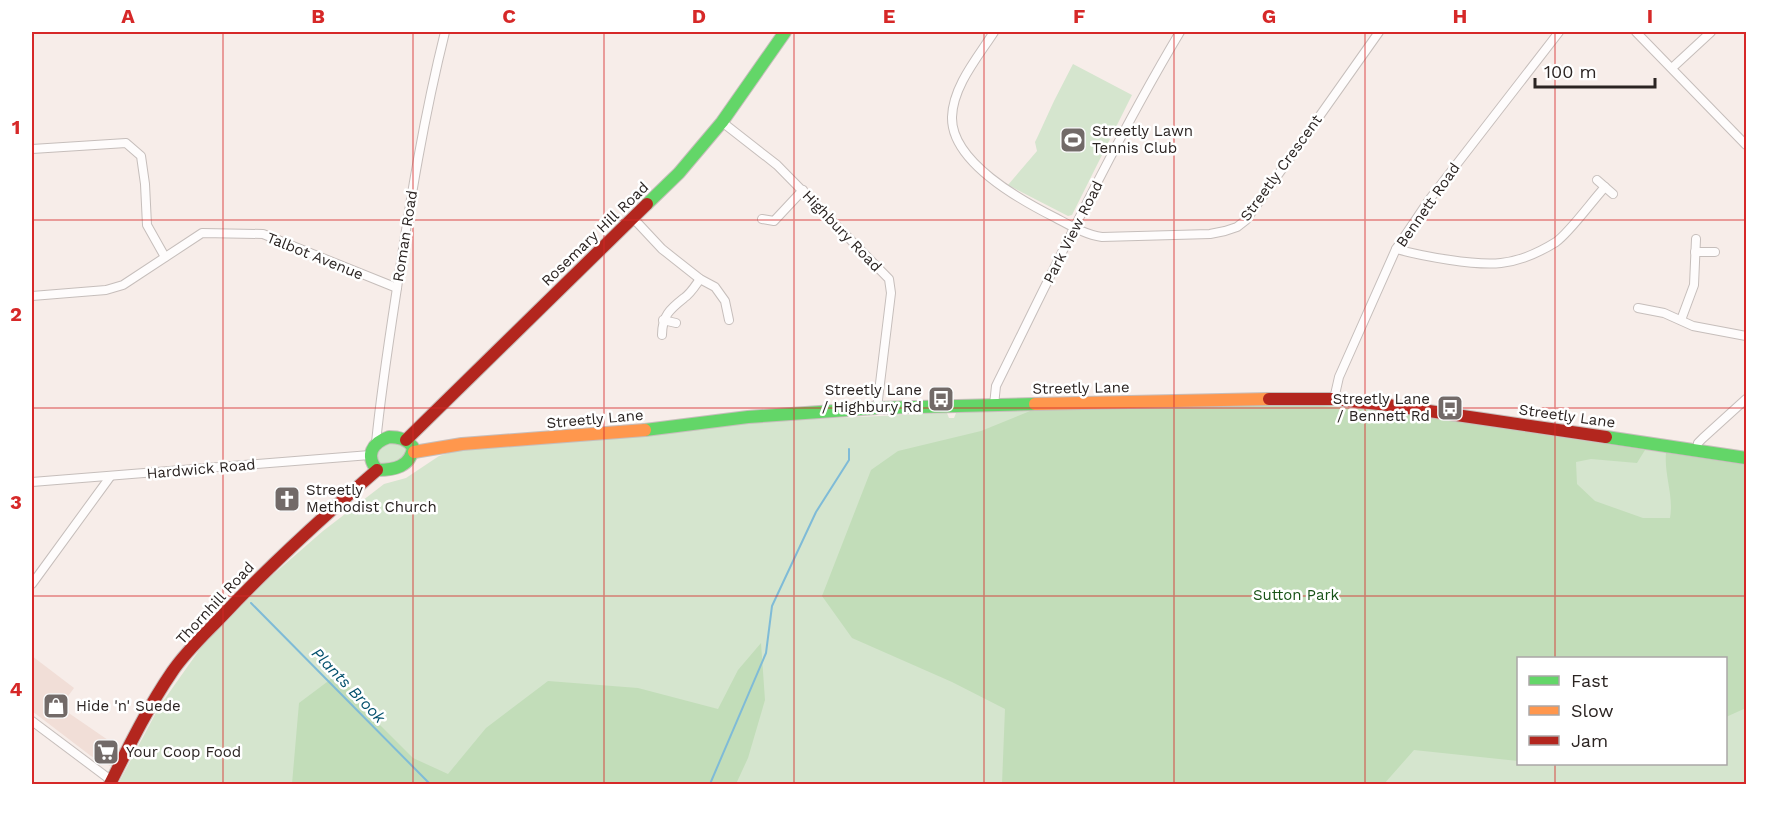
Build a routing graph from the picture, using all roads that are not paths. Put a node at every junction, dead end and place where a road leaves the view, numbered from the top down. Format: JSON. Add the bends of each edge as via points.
{"nodes":[{"id":1,"x":445,"y":32,"type":"edge"},
{"id":2,"x":783,"y":32,"type":"edge"},
{"id":3,"x":994,"y":32,"type":"edge"},
{"id":4,"x":1180,"y":32,"type":"edge"},
{"id":5,"x":1379,"y":32,"type":"edge"},
{"id":6,"x":1559,"y":32,"type":"edge"},
{"id":7,"x":1636,"y":32,"type":"edge"},
{"id":8,"x":1710,"y":32,"type":"edge"},
{"id":9,"x":1672,"y":68,"type":"junction"},
{"id":10,"x":723,"y":122,"type":"junction"},
{"id":11,"x":1746,"y":144,"type":"edge"},
{"id":12,"x":32,"y":149,"type":"edge"},
{"id":13,"x":1597,"y":180,"type":"dead end"},
{"id":14,"x":1605,"y":187,"type":"junction"},
{"id":15,"x":803,"y":190,"type":"junction"},
{"id":16,"x":1613,"y":194,"type":"dead end"},
{"id":17,"x":633,"y":218,"type":"junction"},
{"id":18,"x":762,"y":219,"type":"dead end"},
{"id":19,"x":1074,"y":228,"type":"junction"},
{"id":20,"x":1696,"y":239,"type":"dead end"},
{"id":21,"x":1396,"y":249,"type":"junction"},
{"id":22,"x":1695,"y":252,"type":"junction"},
{"id":23,"x":1715,"y":252,"type":"dead end"},
{"id":24,"x":165,"y":257,"type":"junction"},
{"id":25,"x":700,"y":279,"type":"junction"},
{"id":26,"x":397,"y":288,"type":"junction"},
{"id":27,"x":32,"y":296,"type":"edge"},
{"id":28,"x":1638,"y":308,"type":"dead end"},
{"id":29,"x":1648,"y":310,"type":"junction"},
{"id":30,"x":663,"y":320,"type":"junction"},
{"id":31,"x":729,"y":320,"type":"dead end"},
{"id":32,"x":1646,"y":320,"type":"dead end"},
{"id":33,"x":1681,"y":320,"type":"junction"},
{"id":34,"x":676,"y":323,"type":"dead end"},
{"id":35,"x":662,"y":335,"type":"dead end"},
{"id":36,"x":1746,"y":336,"type":"edge"},
{"id":37,"x":1334,"y":399,"type":"junction"},
{"id":38,"x":1746,"y":399,"type":"edge"},
{"id":39,"x":994,"y":405,"type":"junction"},
{"id":40,"x":877,"y":408,"type":"junction"},
{"id":41,"x":406,"y":440,"type":"junction"},
{"id":42,"x":376,"y":442,"type":"junction"},
{"id":43,"x":1697,"y":450,"type":"junction"},
{"id":44,"x":414,"y":452,"type":"junction"},
{"id":45,"x":369,"y":455,"type":"junction"},
{"id":46,"x":1746,"y":458,"type":"edge"},
{"id":47,"x":377,"y":470,"type":"junction"},
{"id":48,"x":110,"y":477,"type":"junction"},
{"id":49,"x":32,"y":482,"type":"edge"},
{"id":50,"x":32,"y":584,"type":"edge"},
{"id":51,"x":32,"y":721,"type":"edge"},
{"id":52,"x":111,"y":782,"type":"edge"}],
"edges":[{"from":1,"to":26,"type":"street","name":"Roman Road","via":[[419,146]]},
{"from":2,"to":10,"type":"main road","name":"Rosemary Hill Road"},
{"from":3,"to":19,"type":"street","name":"Streetly Crescent","via":[[954,98],[953,129],[986,175],[1011,194]]},
{"from":4,"to":19,"type":"street","name":"Park View Road","via":[[1141,96]]},
{"from":5,"to":19,"type":"street","name":"Streetly Crescent","via":[[1246,220],[1237,227],[1210,234],[1102,237]]},
{"from":6,"to":21,"type":"street","name":"Bennett Road","via":[[1429,200]]},
{"from":7,"to":9,"type":"street"},
{"from":8,"to":9,"type":"street"},
{"from":9,"to":11,"type":"street"},
{"from":10,"to":15,"type":"street","name":"Highbury Road"},
{"from":10,"to":17,"type":"main road","name":"Rosemary Hill Road"},
{"from":12,"to":24,"type":"street","via":[[126,143],[141,156],[147,225]]},
{"from":13,"to":14,"type":"street"},
{"from":14,"to":16,"type":"street"},
{"from":14,"to":21,"type":"street","via":[[1558,241],[1531,256],[1501,263],[1477,263]]},
{"from":15,"to":18,"type":"street","via":[[774,221]]},
{"from":15,"to":40,"type":"street","name":"Highbury Road","via":[[889,279],[891,293]]},
{"from":17,"to":25,"type":"street","via":[[662,249]]},
{"from":17,"to":41,"type":"main road","name":"Rosemary Hill Road"},
{"from":19,"to":39,"type":"street","name":"Park View Road","via":[[996,386]]},
{"from":20,"to":22,"type":"street"},
{"from":21,"to":37,"type":"street","name":"Bennett Road","via":[[1339,377]]},
{"from":22,"to":23,"type":"street"},
{"from":22,"to":33,"type":"street","via":[[1694,285]]},
{"from":24,"to":26,"type":"street","name":"Talbot Avenue","via":[[202,233],[263,234]]},
{"from":24,"to":27,"type":"street","name":"Talbot Avenue","via":[[123,285],[106,290]]},
{"from":25,"to":30,"type":"street"},
{"from":25,"to":31,"type":"street","via":[[715,286],[732,308]]},
{"from":26,"to":42,"type":"street","name":"Roman Road"},
{"from":28,"to":29,"type":"street"},
{"from":29,"to":32,"type":"street"},
{"from":29,"to":33,"type":"street"},
{"from":30,"to":34,"type":"street"},
{"from":30,"to":35,"type":"street"},
{"from":33,"to":36,"type":"street"},
{"from":37,"to":39,"type":"main road","name":"Streetly Lane"},
{"from":37,"to":43,"type":"main road","name":"Streetly Lane"},
{"from":38,"to":43,"type":"street","via":[[1698,443]]},
{"from":39,"to":40,"type":"main road","name":"Streetly Lane"},
{"from":40,"to":44,"type":"main road","name":"Streetly Lane","via":[[462,444]]},
{"from":41,"to":42,"type":"main road","via":[[389,437]]},
{"from":41,"to":44,"type":"main road"},
{"from":42,"to":45,"type":"main road"},
{"from":43,"to":46,"type":"main road","name":"Streetly Lane"},
{"from":44,"to":47,"type":"main road","via":[[404,466]]},
{"from":45,"to":47,"type":"main road"},
{"from":45,"to":48,"type":"street","name":"Hardwick Road"},
{"from":47,"to":52,"type":"main road","name":"Thornhill Road","via":[[264,572],[184,656],[153,703]]},
{"from":48,"to":49,"type":"street","name":"Hardwick Road"},
{"from":48,"to":50,"type":"street"},
{"from":51,"to":52,"type":"street"}]}
